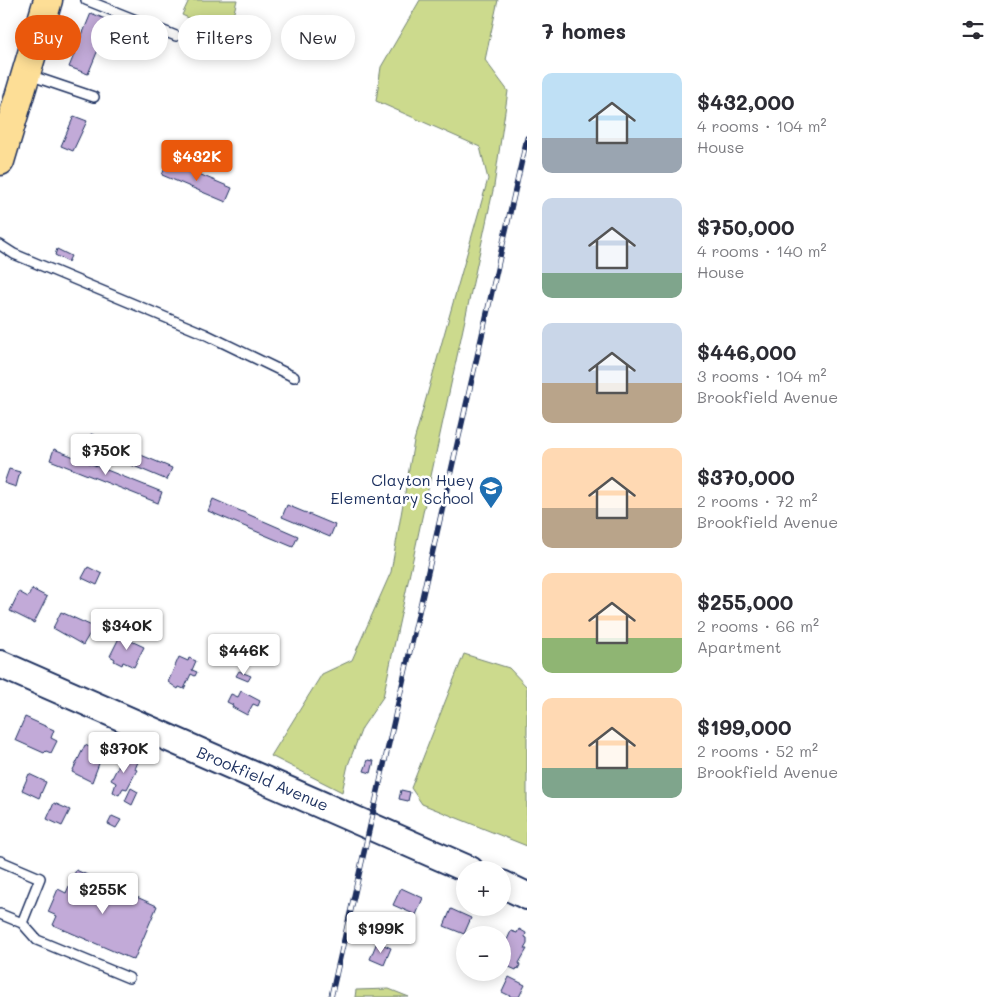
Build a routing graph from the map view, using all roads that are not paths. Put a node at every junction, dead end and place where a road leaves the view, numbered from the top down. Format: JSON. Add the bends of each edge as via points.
{"nodes":[{"id":1,"x":48,"y":0,"type":"edge"},
{"id":2,"x":86,"y":0,"type":"edge"},
{"id":3,"x":176,"y":36,"type":"dead end"},
{"id":4,"x":26,"y":74,"type":"junction"},
{"id":5,"x":94,"y":97,"type":"dead end"},
{"id":6,"x":0,"y":161,"type":"edge"},
{"id":7,"x":0,"y":246,"type":"edge"},
{"id":8,"x":294,"y":377,"type":"dead end"},
{"id":9,"x":0,"y":664,"type":"edge"},
{"id":10,"x":0,"y":861,"type":"edge"},
{"id":11,"x":456,"y":864,"type":"edge"},
{"id":12,"x":511,"y":888,"type":"edge"},
{"id":13,"x":527,"y":896,"type":"edge"},
{"id":14,"x":0,"y":914,"type":"edge"},
{"id":15,"x":22,"y":923,"type":"junction"},
{"id":16,"x":130,"y":978,"type":"dead end"}],
"edges":[{"from":1,"to":4,"type":"main road"},
{"from":2,"to":3,"type":"lane"},
{"from":4,"to":5,"type":"lane"},
{"from":4,"to":6,"type":"main road"},
{"from":7,"to":8,"type":"lane","via":[[205,334]]},
{"from":9,"to":11,"type":"main road","name":"Brookfield Avenue"},
{"from":10,"to":15,"type":"lane","via":[[40,878]]},
{"from":12,"to":13,"type":"main road"},
{"from":14,"to":15,"type":"lane"},
{"from":15,"to":16,"type":"lane","via":[[37,940]]}]}
